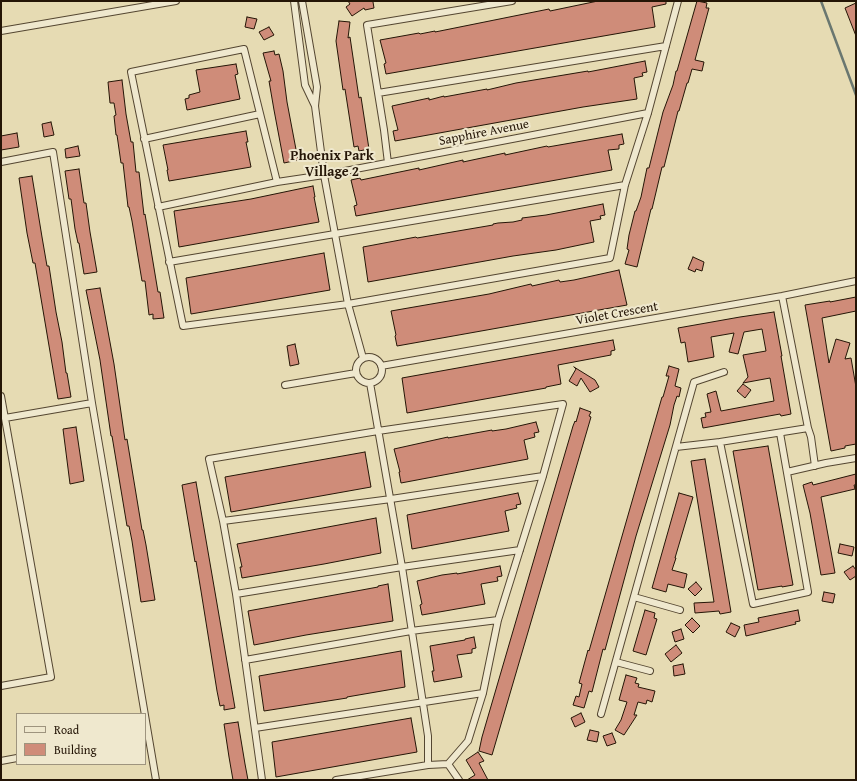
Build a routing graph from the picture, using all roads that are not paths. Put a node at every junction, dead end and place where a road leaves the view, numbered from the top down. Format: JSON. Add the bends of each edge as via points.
{"nodes":[{"id":1,"x":176,"y":1,"type":"edge"},
{"id":2,"x":294,"y":1,"type":"edge"},
{"id":3,"x":512,"y":1,"type":"edge"},
{"id":4,"x":678,"y":1,"type":"edge"},
{"id":5,"x":303,"y":2,"type":"edge"},
{"id":6,"x":1,"y":31,"type":"edge"},
{"id":7,"x":666,"y":46,"type":"junction"},
{"id":8,"x":378,"y":93,"type":"junction"},
{"id":9,"x":315,"y":106,"type":"junction"},
{"id":10,"x":648,"y":113,"type":"junction"},
{"id":11,"x":260,"y":114,"type":"junction"},
{"id":12,"x":144,"y":139,"type":"junction"},
{"id":13,"x":1,"y":162,"type":"edge"},
{"id":14,"x":388,"y":163,"type":"junction"},
{"id":15,"x":324,"y":175,"type":"junction"},
{"id":16,"x":277,"y":182,"type":"junction"},
{"id":17,"x":624,"y":184,"type":"junction"},
{"id":18,"x":158,"y":207,"type":"junction"},
{"id":19,"x":335,"y":234,"type":"junction"},
{"id":20,"x":170,"y":262,"type":"junction"},
{"id":21,"x":856,"y":281,"type":"edge"},
{"id":22,"x":782,"y":296,"type":"junction"},
{"id":23,"x":348,"y":304,"type":"junction"},
{"id":24,"x":363,"y":358,"type":"junction"},
{"id":25,"x":382,"y":366,"type":"junction"},
{"id":26,"x":724,"y":372,"type":"dead end"},
{"id":27,"x":356,"y":373,"type":"junction"},
{"id":28,"x":370,"y":383,"type":"junction"},
{"id":29,"x":285,"y":385,"type":"dead end"},
{"id":30,"x":1,"y":396,"type":"edge"},
{"id":31,"x":92,"y":404,"type":"junction"},
{"id":32,"x":5,"y":418,"type":"junction"},
{"id":33,"x":808,"y":428,"type":"junction"},
{"id":34,"x":378,"y":432,"type":"junction"},
{"id":35,"x":780,"y":433,"type":"junction"},
{"id":36,"x":720,"y":442,"type":"junction"},
{"id":37,"x":676,"y":447,"type":"junction"},
{"id":38,"x":856,"y":458,"type":"edge"},
{"id":39,"x":815,"y":466,"type":"junction"},
{"id":40,"x":787,"y":472,"type":"junction"},
{"id":41,"x":543,"y":476,"type":"junction"},
{"id":42,"x":391,"y":499,"type":"junction"},
{"id":43,"x":223,"y":521,"type":"junction"},
{"id":44,"x":520,"y":550,"type":"junction"},
{"id":45,"x":402,"y":567,"type":"junction"},
{"id":46,"x":236,"y":594,"type":"junction"},
{"id":47,"x":634,"y":598,"type":"junction"},
{"id":48,"x":680,"y":610,"type":"dead end"},
{"id":49,"x":498,"y":620,"type":"junction"},
{"id":50,"x":411,"y":631,"type":"junction"},
{"id":51,"x":246,"y":660,"type":"junction"},
{"id":52,"x":616,"y":662,"type":"junction"},
{"id":53,"x":650,"y":671,"type":"dead end"},
{"id":54,"x":1,"y":686,"type":"edge"},
{"id":55,"x":483,"y":692,"type":"junction"},
{"id":56,"x":422,"y":702,"type":"junction"},
{"id":57,"x":143,"y":713,"type":"edge"},
{"id":58,"x":601,"y":714,"type":"dead end"},
{"id":59,"x":255,"y":728,"type":"junction"},
{"id":60,"x":146,"y":730,"type":"edge"},
{"id":61,"x":16,"y":758,"type":"edge"},
{"id":62,"x":1,"y":762,"type":"edge"},
{"id":63,"x":448,"y":764,"type":"junction"},
{"id":64,"x":428,"y":765,"type":"junction"},
{"id":65,"x":385,"y":772,"type":"junction"},
{"id":66,"x":156,"y":780,"type":"edge"},
{"id":67,"x":262,"y":780,"type":"edge"},
{"id":68,"x":336,"y":780,"type":"edge"},
{"id":69,"x":387,"y":780,"type":"edge"},
{"id":70,"x":459,"y":780,"type":"edge"}],
"edges":[{"from":1,"to":6,"type":"street"},
{"from":2,"to":9,"type":"street","via":[[305,85]]},
{"from":3,"to":8,"type":"street","via":[[367,25]]},
{"from":4,"to":7,"type":"street"},
{"from":5,"to":9,"type":"street","via":[[317,87]]},
{"from":7,"to":8,"type":"street"},
{"from":7,"to":10,"type":"street"},
{"from":8,"to":14,"type":"street"},
{"from":9,"to":15,"type":"street"},
{"from":10,"to":14,"type":"street","name":"Sapphire Avenue"},
{"from":10,"to":17,"type":"street"},
{"from":11,"to":12,"type":"street"},
{"from":11,"to":12,"type":"street","via":[[244,49],[131,72]]},
{"from":11,"to":16,"type":"street"},
{"from":12,"to":18,"type":"street"},
{"from":13,"to":31,"type":"street","via":[[53,152]]},
{"from":14,"to":15,"type":"street","name":"Sapphire Avenue"},
{"from":15,"to":16,"type":"street","name":"Sapphire Avenue"},
{"from":15,"to":19,"type":"street"},
{"from":16,"to":18,"type":"street","name":"Sapphire Avenue"},
{"from":17,"to":19,"type":"street"},
{"from":17,"to":23,"type":"street","via":[[610,258]]},
{"from":18,"to":20,"type":"street"},
{"from":19,"to":20,"type":"street"},
{"from":19,"to":23,"type":"street"},
{"from":20,"to":23,"type":"street","via":[[183,326]]},
{"from":21,"to":22,"type":"street","name":"Violet Crescent"},
{"from":22,"to":25,"type":"street","name":"Violet Crescent"},
{"from":22,"to":33,"type":"street"},
{"from":23,"to":24,"type":"street"},
{"from":24,"to":25,"type":"street","via":[[372,357]]},
{"from":24,"to":27,"type":"street","via":[[357,364]]},
{"from":25,"to":28,"type":"street","via":[[378,379]]},
{"from":26,"to":37,"type":"street","via":[[694,382]]},
{"from":27,"to":28,"type":"street","via":[[358,378]]},
{"from":27,"to":29,"type":"street"},
{"from":28,"to":34,"type":"street"},
{"from":30,"to":32,"type":"street"},
{"from":31,"to":32,"type":"street"},
{"from":31,"to":57,"type":"street"},
{"from":32,"to":54,"type":"street","via":[[51,677]]},
{"from":33,"to":35,"type":"street"},
{"from":33,"to":39,"type":"street"},
{"from":34,"to":41,"type":"street","via":[[563,404]]},
{"from":34,"to":42,"type":"street"},
{"from":34,"to":43,"type":"street","via":[[209,459]]},
{"from":35,"to":36,"type":"street"},
{"from":35,"to":40,"type":"street"},
{"from":36,"to":37,"type":"street"},
{"from":36,"to":40,"type":"street","via":[[753,604],[808,592]]},
{"from":37,"to":47,"type":"street"},
{"from":38,"to":39,"type":"street"},
{"from":39,"to":40,"type":"street"},
{"from":41,"to":42,"type":"street"},
{"from":41,"to":44,"type":"street"},
{"from":42,"to":43,"type":"street"},
{"from":42,"to":45,"type":"street"},
{"from":43,"to":46,"type":"street"},
{"from":44,"to":45,"type":"street"},
{"from":44,"to":49,"type":"street"},
{"from":45,"to":46,"type":"street"},
{"from":45,"to":50,"type":"street"},
{"from":46,"to":51,"type":"street"},
{"from":47,"to":48,"type":"street"},
{"from":47,"to":52,"type":"street"},
{"from":49,"to":50,"type":"street"},
{"from":49,"to":55,"type":"street"},
{"from":50,"to":51,"type":"street"},
{"from":50,"to":56,"type":"street"},
{"from":51,"to":59,"type":"street"},
{"from":52,"to":53,"type":"street"},
{"from":52,"to":58,"type":"street"},
{"from":55,"to":56,"type":"street"},
{"from":55,"to":63,"type":"street","via":[[468,741]]},
{"from":56,"to":59,"type":"street"},
{"from":56,"to":64,"type":"street","via":[[428,736]]},
{"from":59,"to":67,"type":"street"},
{"from":60,"to":66,"type":"street"},
{"from":61,"to":62,"type":"street"},
{"from":63,"to":64,"type":"street"},
{"from":63,"to":70,"type":"street"},
{"from":64,"to":65,"type":"street"},
{"from":65,"to":68,"type":"street"},
{"from":65,"to":69,"type":"street"}]}
